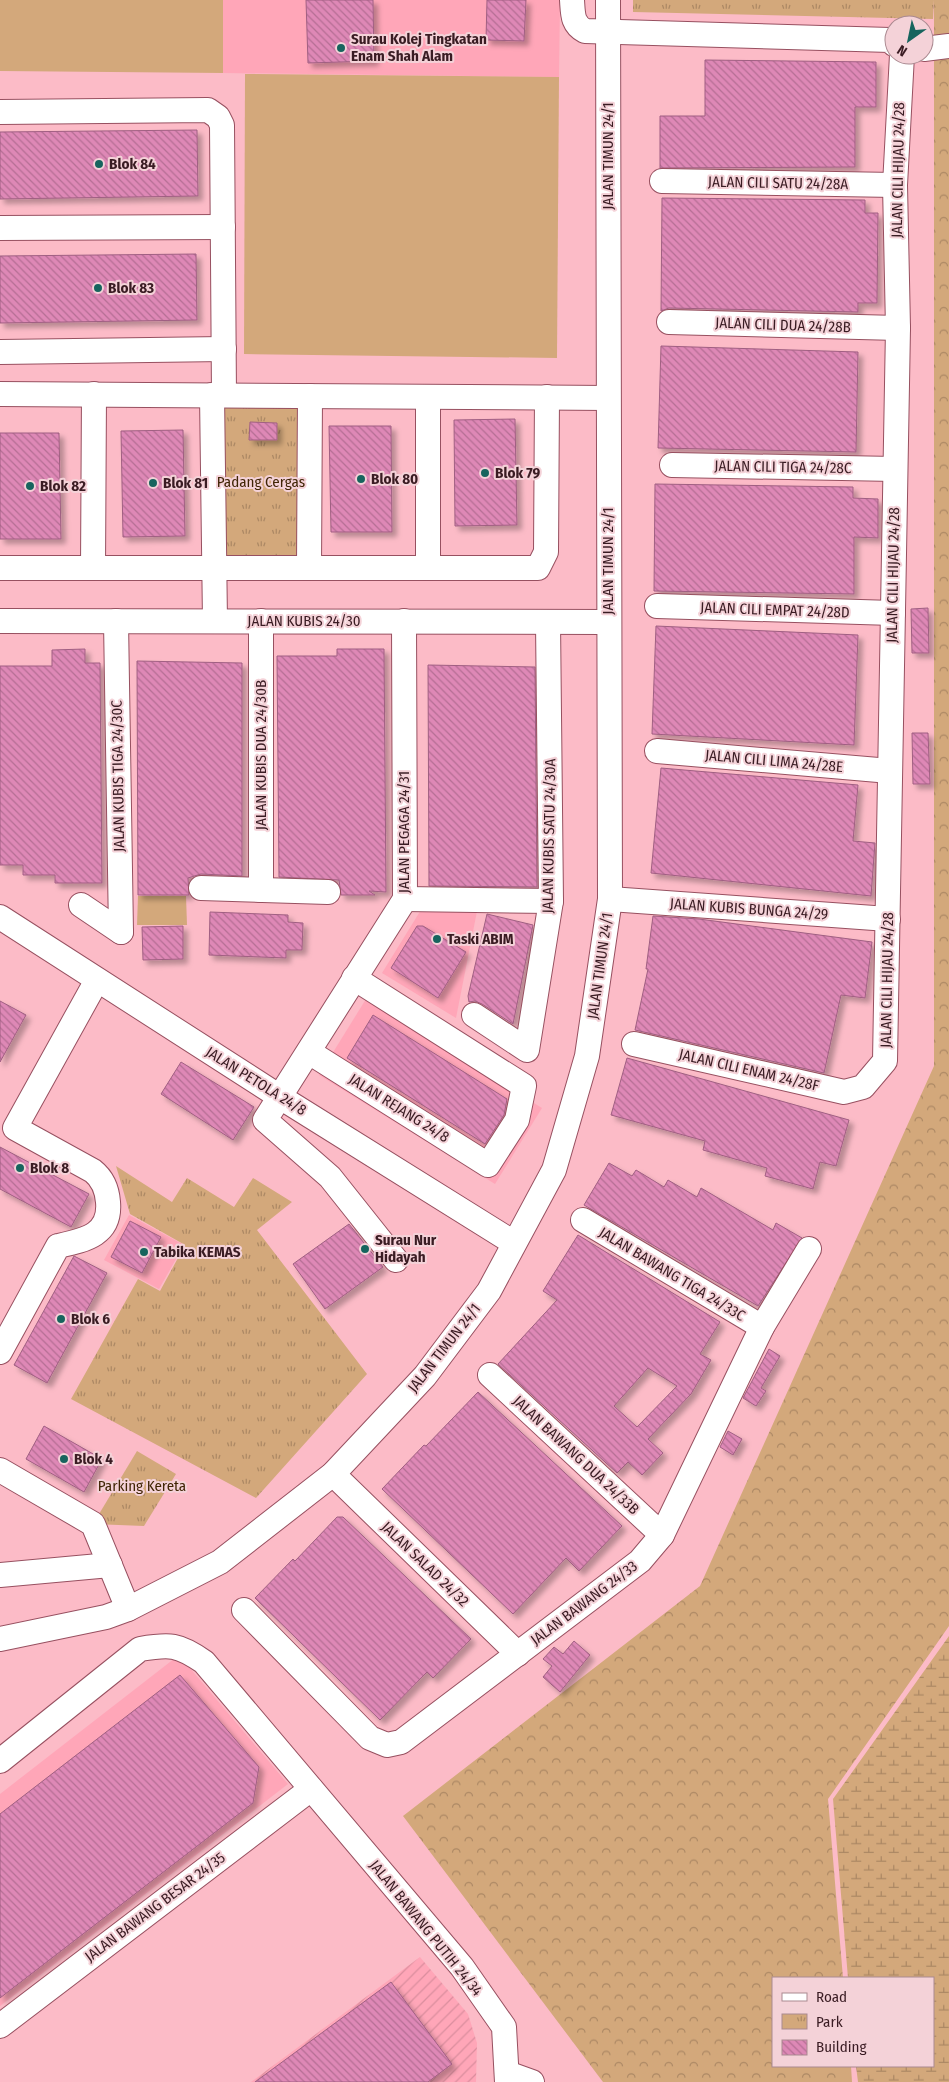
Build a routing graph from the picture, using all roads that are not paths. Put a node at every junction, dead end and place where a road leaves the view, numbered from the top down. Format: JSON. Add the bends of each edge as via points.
{"nodes":[{"id":1,"x":572,"y":0,"type":"edge"},
{"id":2,"x":608,"y":0,"type":"edge"},
{"id":3,"x":608,"y":33,"type":"junction"},
{"id":4,"x":884,"y":40,"type":"edge"},
{"id":5,"x":901,"y":65,"type":"edge"},
{"id":6,"x":0,"y":112,"type":"edge"},
{"id":7,"x":662,"y":181,"type":"dead end"},
{"id":8,"x":895,"y":185,"type":"junction"},
{"id":9,"x":223,"y":227,"type":"junction"},
{"id":10,"x":0,"y":228,"type":"edge"},
{"id":11,"x":669,"y":322,"type":"dead end"},
{"id":12,"x":898,"y":328,"type":"junction"},
{"id":13,"x":224,"y":349,"type":"junction"},
{"id":14,"x":0,"y":352,"type":"edge"},
{"id":15,"x":0,"y":394,"type":"edge"},
{"id":16,"x":94,"y":394,"type":"junction"},
{"id":17,"x":218,"y":395,"type":"junction"},
{"id":18,"x":310,"y":396,"type":"junction"},
{"id":19,"x":428,"y":397,"type":"junction"},
{"id":20,"x":547,"y":397,"type":"junction"},
{"id":21,"x":608,"y":398,"type":"junction"},
{"id":22,"x":672,"y":466,"type":"dead end"},
{"id":23,"x":895,"y":469,"type":"junction"},
{"id":24,"x":0,"y":568,"type":"edge"},
{"id":25,"x":94,"y":568,"type":"junction"},
{"id":26,"x":215,"y":568,"type":"junction"},
{"id":27,"x":309,"y":568,"type":"junction"},
{"id":28,"x":428,"y":568,"type":"junction"},
{"id":29,"x":657,"y":606,"type":"dead end"},
{"id":30,"x":893,"y":613,"type":"junction"},
{"id":31,"x":0,"y":621,"type":"edge"},
{"id":32,"x":116,"y":621,"type":"junction"},
{"id":33,"x":215,"y":621,"type":"junction"},
{"id":34,"x":261,"y":621,"type":"junction"},
{"id":35,"x":404,"y":621,"type":"junction"},
{"id":36,"x":548,"y":622,"type":"junction"},
{"id":37,"x":608,"y":622,"type":"junction"},
{"id":38,"x":657,"y":751,"type":"dead end"},
{"id":39,"x":890,"y":771,"type":"junction"},
{"id":40,"x":200,"y":888,"type":"dead end"},
{"id":41,"x":261,"y":890,"type":"junction"},
{"id":42,"x":328,"y":892,"type":"dead end"},
{"id":43,"x":405,"y":899,"type":"junction"},
{"id":44,"x":610,"y":899,"type":"junction"},
{"id":45,"x":552,"y":900,"type":"junction"},
{"id":46,"x":81,"y":905,"type":"dead end"},
{"id":47,"x":0,"y":917,"type":"edge"},
{"id":48,"x":888,"y":918,"type":"junction"},
{"id":49,"x":354,"y":978,"type":"junction"},
{"id":50,"x":97,"y":980,"type":"junction"},
{"id":51,"x":474,"y":1015,"type":"dead end"},
{"id":52,"x":634,"y":1044,"type":"dead end"},
{"id":53,"x":309,"y":1052,"type":"junction"},
{"id":54,"x":863,"y":1087,"type":"joint"},
{"id":55,"x":280,"y":1097,"type":"junction"},
{"id":56,"x":583,"y":1220,"type":"dead end"},
{"id":57,"x":514,"y":1242,"type":"junction"},
{"id":58,"x":809,"y":1249,"type":"dead end"},
{"id":59,"x":396,"y":1260,"type":"dead end"},
{"id":60,"x":762,"y":1327,"type":"junction"},
{"id":61,"x":0,"y":1352,"type":"edge"},
{"id":62,"x":490,"y":1375,"type":"dead end"},
{"id":63,"x":0,"y":1470,"type":"edge"},
{"id":64,"x":332,"y":1474,"type":"junction"},
{"id":65,"x":662,"y":1535,"type":"junction"},
{"id":66,"x":110,"y":1565,"type":"junction"},
{"id":67,"x":0,"y":1574,"type":"edge"},
{"id":68,"x":128,"y":1608,"type":"junction"},
{"id":69,"x":244,"y":1610,"type":"dead end"},
{"id":70,"x":0,"y":1639,"type":"edge"},
{"id":71,"x":518,"y":1654,"type":"junction"},
{"id":72,"x":0,"y":1761,"type":"edge"},
{"id":73,"x":311,"y":1789,"type":"junction"},
{"id":74,"x":0,"y":2026,"type":"edge"},
{"id":75,"x":507,"y":2077,"type":"edge"},
{"id":76,"x":532,"y":2082,"type":"edge"}],
"edges":[{"from":1,"to":3,"type":"street","via":[[573,17],[578,27],[585,31]]},
{"from":2,"to":3,"type":"street","name":"JALAN TIMUN 24/1"},
{"from":3,"to":4,"type":"street"},
{"from":3,"to":21,"type":"street","name":"JALAN TIMUN 24/1"},
{"from":5,"to":8,"type":"street","name":"JALAN CILI HIJAU 24/28"},
{"from":6,"to":9,"type":"street","via":[[208,110],[218,117],[222,125]]},
{"from":7,"to":8,"type":"street","name":"JALAN CILI SATU 24/28A"},
{"from":8,"to":12,"type":"street","name":"JALAN CILI HIJAU 24/28"},
{"from":9,"to":10,"type":"street"},
{"from":9,"to":13,"type":"street"},
{"from":11,"to":12,"type":"street","name":"JALAN CILI DUA 24/28B"},
{"from":12,"to":23,"type":"street","name":"JALAN CILI HIJAU 24/28"},
{"from":13,"to":14,"type":"street"},
{"from":13,"to":17,"type":"street"},
{"from":15,"to":16,"type":"street"},
{"from":16,"to":17,"type":"street"},
{"from":16,"to":25,"type":"street"},
{"from":17,"to":18,"type":"street"},
{"from":17,"to":26,"type":"street"},
{"from":18,"to":19,"type":"street"},
{"from":18,"to":27,"type":"street"},
{"from":19,"to":20,"type":"street"},
{"from":19,"to":28,"type":"street"},
{"from":20,"to":21,"type":"street"},
{"from":20,"to":28,"type":"street","via":[[546,552],[538,568]]},
{"from":21,"to":37,"type":"street","name":"JALAN TIMUN 24/1"},
{"from":22,"to":23,"type":"street","name":"JALAN CILI TIGA 24/28C"},
{"from":23,"to":30,"type":"street","name":"JALAN CILI HIJAU 24/28"},
{"from":24,"to":25,"type":"street"},
{"from":25,"to":26,"type":"street"},
{"from":26,"to":27,"type":"street"},
{"from":26,"to":33,"type":"street"},
{"from":27,"to":28,"type":"street"},
{"from":29,"to":30,"type":"street","name":"JALAN CILI EMPAT 24/28D"},
{"from":30,"to":39,"type":"street","name":"JALAN CILI HIJAU 24/28"},
{"from":31,"to":32,"type":"street","name":"JALAN KUBIS 24/30"},
{"from":32,"to":33,"type":"street","name":"JALAN KUBIS 24/30"},
{"from":32,"to":46,"type":"street","name":"JALAN KUBIS TIGA 24/30C","via":[[121,932]]},
{"from":33,"to":34,"type":"street","name":"JALAN KUBIS 24/30"},
{"from":34,"to":35,"type":"street","name":"JALAN KUBIS 24/30"},
{"from":34,"to":41,"type":"street","name":"JALAN KUBIS DUA 24/30B"},
{"from":35,"to":36,"type":"street","name":"JALAN KUBIS 24/30"},
{"from":35,"to":43,"type":"street","name":"JALAN PEGAGA 24/31"},
{"from":36,"to":37,"type":"street","name":"JALAN KUBIS 24/30"},
{"from":36,"to":45,"type":"street","name":"JALAN KUBIS SATU 24/30A"},
{"from":37,"to":44,"type":"street","name":"JALAN TIMUN 24/1"},
{"from":38,"to":39,"type":"street","name":"JALAN CILI LIMA 24/28E"},
{"from":39,"to":48,"type":"street","name":"JALAN CILI HIJAU 24/28"},
{"from":40,"to":41,"type":"street"},
{"from":41,"to":42,"type":"street"},
{"from":43,"to":45,"type":"street"},
{"from":43,"to":49,"type":"street","name":"JALAN PEGAGA 24/31"},
{"from":44,"to":48,"type":"street","name":"JALAN KUBIS BUNGA 24/29"},
{"from":44,"to":57,"type":"street","name":"JALAN TIMUN 24/1","via":[[587,1056],[554,1170]]},
{"from":45,"to":51,"type":"street","name":"JALAN KUBIS SATU 24/30A","via":[[527,1050]]},
{"from":47,"to":50,"type":"street","name":"JALAN PETOLA 24/8"},
{"from":48,"to":54,"type":"street","name":"JALAN CILI HIJAU 24/28","via":[[885,1061]]},
{"from":49,"to":53,"type":"street","name":"JALAN PEGAGA 24/31"},
{"from":49,"to":53,"type":"street","name":"JALAN REJANG 24/8","via":[[524,1086],[517,1120],[488,1165]]},
{"from":50,"to":55,"type":"street","name":"JALAN PETOLA 24/8"},
{"from":50,"to":61,"type":"street","via":[[15,1128],[101,1178],[107,1192],[109,1212],[105,1224],[95,1234],[58,1246]]},
{"from":52,"to":54,"type":"street","name":"JALAN CILI ENAM 24/28F","via":[[844,1092]]},
{"from":53,"to":55,"type":"street","name":"JALAN PEGAGA 24/31"},
{"from":55,"to":57,"type":"street","name":"JALAN PETOLA 24/8"},
{"from":55,"to":59,"type":"street","name":"JALAN PEGAGA 24/31","via":[[266,1120],[330,1177]]},
{"from":56,"to":60,"type":"street","name":"JALAN BAWANG TIGA 24/33C"},
{"from":57,"to":64,"type":"street","name":"JALAN TIMUN 24/1","via":[[489,1291],[426,1376]]},
{"from":58,"to":60,"type":"street","name":"JALAN BAWANG 24/33"},
{"from":60,"to":65,"type":"street","name":"JALAN BAWANG 24/33"},
{"from":62,"to":65,"type":"street","name":"JALAN BAWANG DUA 24/33B"},
{"from":63,"to":66,"type":"street","via":[[93,1524]]},
{"from":64,"to":68,"type":"street","name":"JALAN TIMUN 24/1","via":[[220,1562]]},
{"from":64,"to":71,"type":"street","name":"JALAN SALAD 24/32"},
{"from":65,"to":71,"type":"street","name":"JALAN BAWANG 24/33","via":[[640,1562]]},
{"from":66,"to":67,"type":"street"},
{"from":66,"to":68,"type":"street"},
{"from":68,"to":70,"type":"street","name":"JALAN TIMUN 24/1","via":[[106,1617]]},
{"from":69,"to":71,"type":"street","name":"JALAN BAWANG 24/33","via":[[370,1738],[387,1745],[401,1742]]},
{"from":72,"to":73,"type":"street","name":"JALAN BAWANG PUTIH 24/34","via":[[140,1649],[165,1645],[186,1649],[204,1662]]},
{"from":73,"to":74,"type":"street","name":"JALAN BAWANG BESAR 24/35"},
{"from":73,"to":75,"type":"street","name":"JALAN BAWANG PUTIH 24/34","via":[[462,1967],[504,2027]]},
{"from":75,"to":76,"type":"street"}]}
